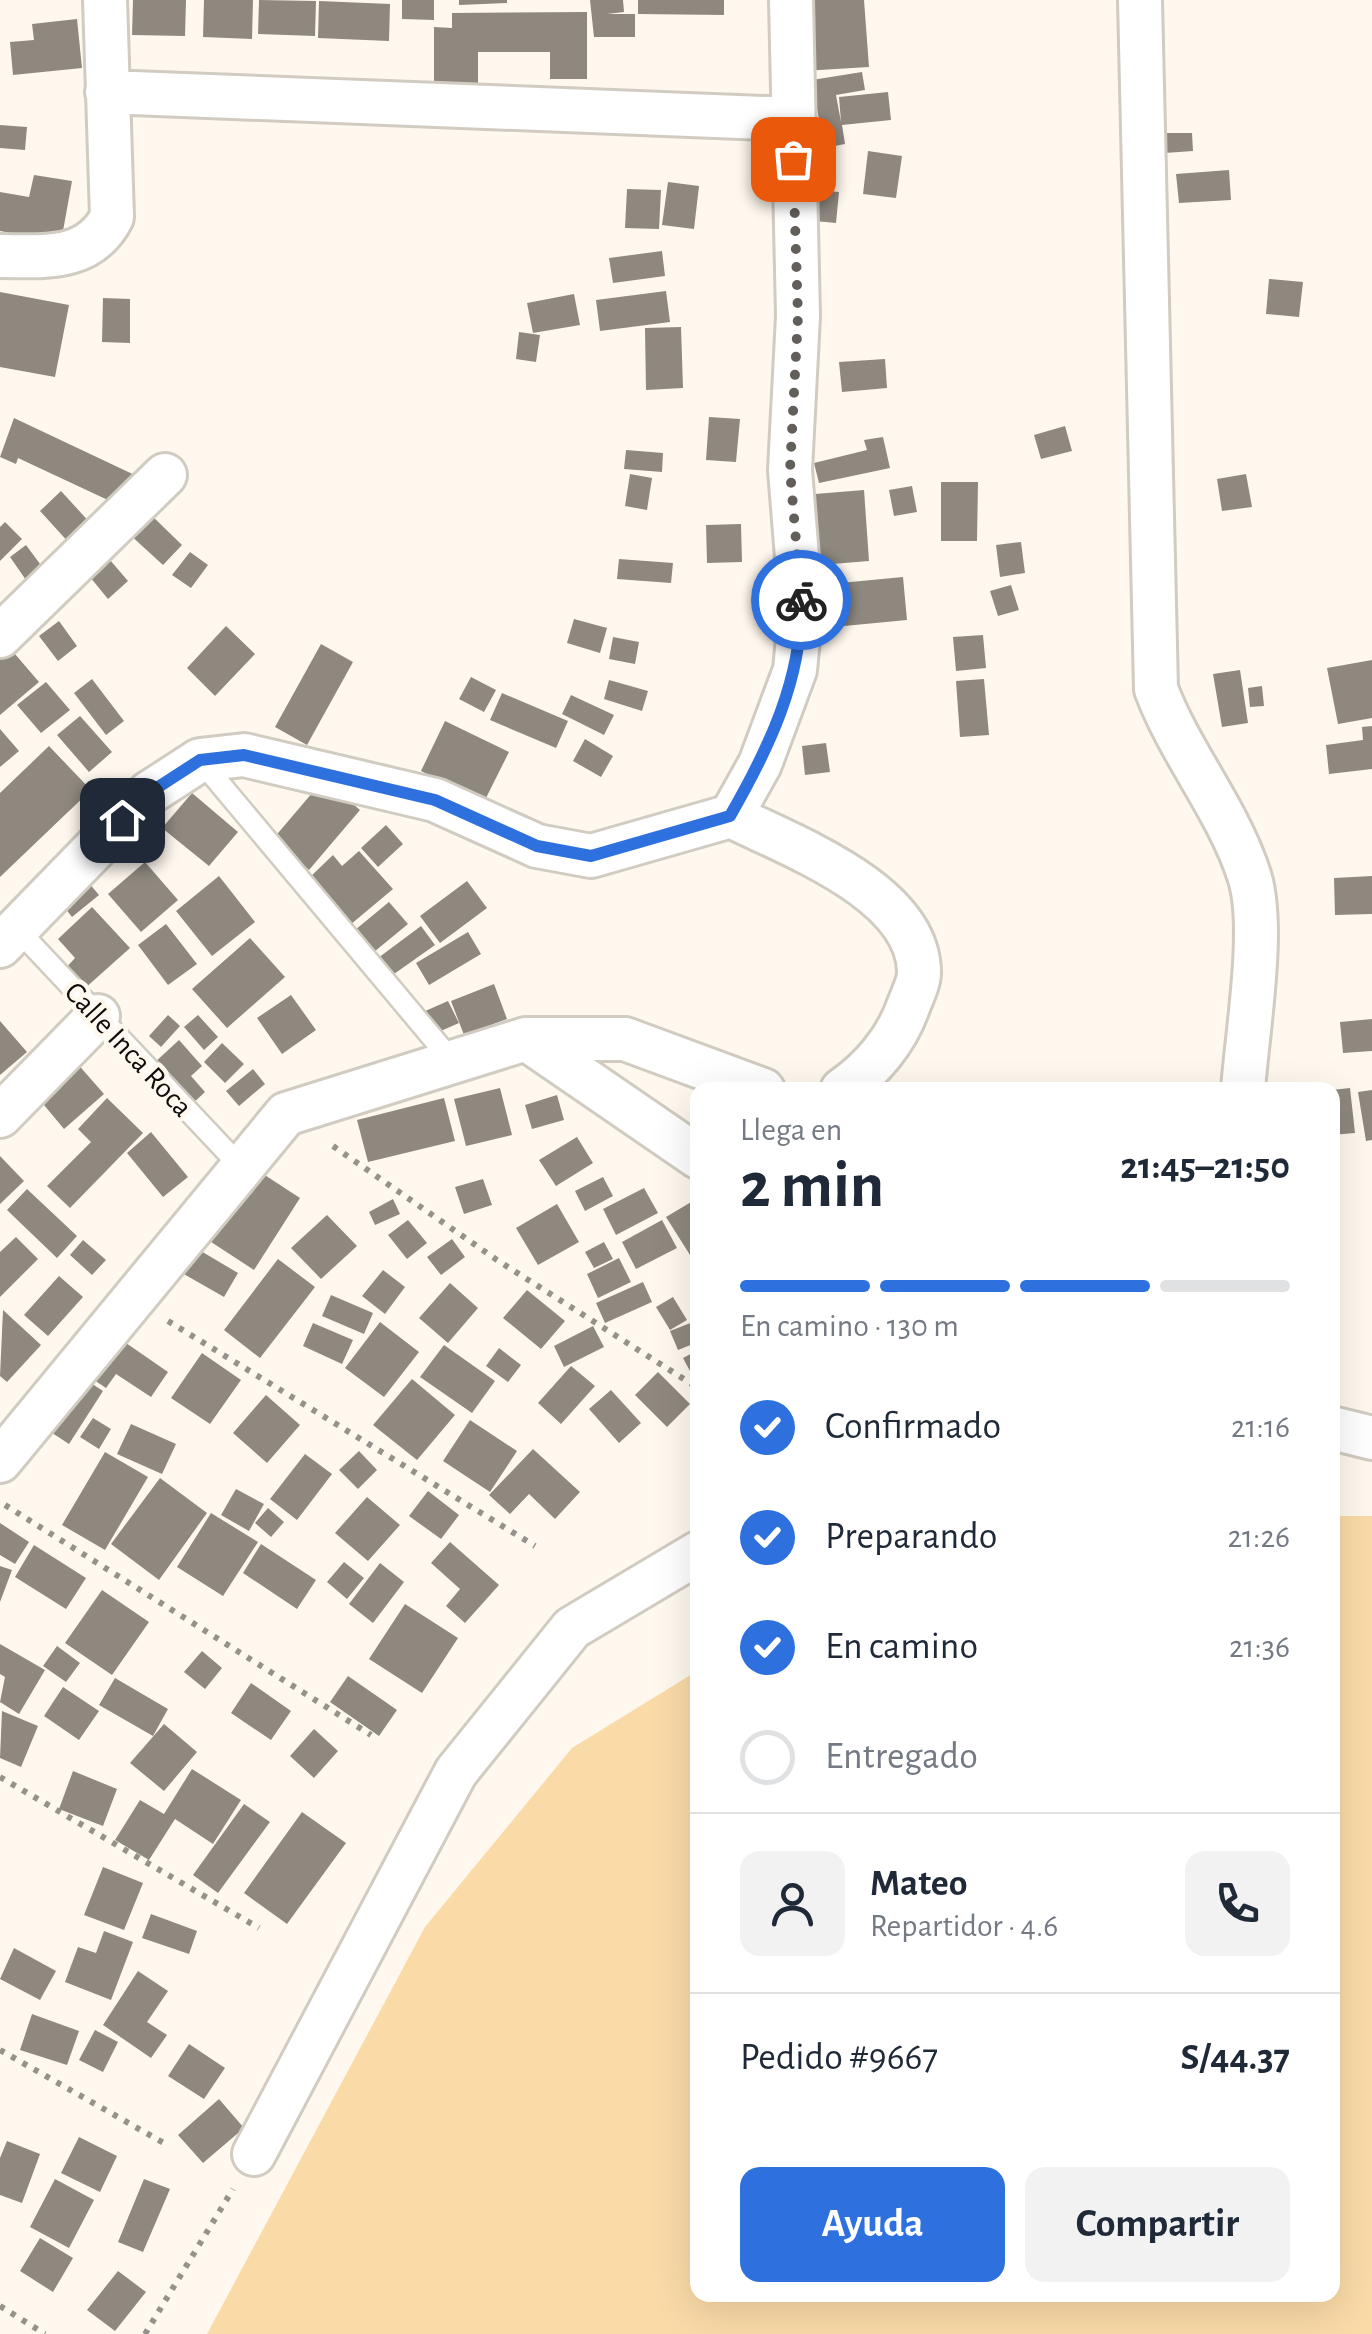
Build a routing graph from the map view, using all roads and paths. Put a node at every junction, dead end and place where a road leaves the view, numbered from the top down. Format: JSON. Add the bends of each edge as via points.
{"nodes":[{"id":1,"x":105,"y":0,"type":"edge"},
{"id":2,"x":791,"y":0,"type":"edge"},
{"id":3,"x":1140,"y":0,"type":"edge"},
{"id":4,"x":106,"y":92,"type":"junction"},
{"id":5,"x":792,"y":119,"type":"junction"},
{"id":6,"x":0,"y":256,"type":"edge"},
{"id":7,"x":166,"y":475,"type":"dead end"},
{"id":8,"x":0,"y":636,"type":"edge"},
{"id":9,"x":200,"y":760,"type":"junction"},
{"id":10,"x":730,"y":816,"type":"junction"},
{"id":11,"x":8,"y":938,"type":"edge"},
{"id":12,"x":98,"y":1016,"type":"junction"},
{"id":13,"x":526,"y":1039,"type":"junction"},
{"id":14,"x":452,"y":1061,"type":"junction"},
{"id":15,"x":738,"y":1082,"type":"edge"},
{"id":16,"x":854,"y":1082,"type":"edge"},
{"id":17,"x":1244,"y":1082,"type":"edge"},
{"id":18,"x":286,"y":1114,"type":"junction"},
{"id":19,"x":0,"y":1116,"type":"edge"},
{"id":20,"x":690,"y":1152,"type":"edge"},
{"id":21,"x":242,"y":1168,"type":"junction"},
{"id":22,"x":133,"y":1299,"type":"junction"},
{"id":23,"x":690,"y":1383,"type":"edge"},
{"id":24,"x":1340,"y":1430,"type":"edge"},
{"id":25,"x":1372,"y":1438,"type":"edge"},
{"id":26,"x":0,"y":1461,"type":"edge"},
{"id":27,"x":0,"y":1501,"type":"edge"},
{"id":28,"x":535,"y":1546,"type":"dead end"},
{"id":29,"x":690,"y":1558,"type":"edge"},
{"id":30,"x":371,"y":1735,"type":"dead end"},
{"id":31,"x":0,"y":1777,"type":"edge"},
{"id":32,"x":259,"y":1928,"type":"dead end"},
{"id":33,"x":0,"y":2050,"type":"edge"},
{"id":34,"x":170,"y":2146,"type":"dead end"},
{"id":35,"x":254,"y":2154,"type":"joint"},
{"id":36,"x":0,"y":2306,"type":"edge"},
{"id":37,"x":46,"y":2334,"type":"edge"},
{"id":38,"x":145,"y":2334,"type":"edge"}],
"edges":[{"from":1,"to":4,"type":"street"},
{"from":2,"to":5,"type":"street"},
{"from":3,"to":17,"type":"street","via":[[1156,690],[1174,736],[1215,796],[1250,878],[1256,918]]},
{"from":4,"to":5,"type":"street"},
{"from":4,"to":6,"type":"street","via":[[114,184],[112,217],[102,236],[68,256]]},
{"from":5,"to":10,"type":"street","via":[[798,316],[790,470],[801,607],[796,670],[760,764]]},
{"from":7,"to":8,"type":"street"},
{"from":9,"to":10,"type":"street","via":[[244,755],[435,800],[537,846],[591,856]]},
{"from":9,"to":11,"type":"street","via":[[149,793]]},
{"from":9,"to":14,"type":"lane"},
{"from":10,"to":16,"type":"street","via":[[853,877],[908,929],[920,972],[905,1016],[870,1071]]},
{"from":11,"to":12,"type":"lane","name":"Calle Inca Roca"},
{"from":12,"to":19,"type":"street"},
{"from":12,"to":21,"type":"lane","name":"Calle Inca Roca"},
{"from":13,"to":14,"type":"street"},
{"from":13,"to":15,"type":"street","via":[[625,1040]]},
{"from":13,"to":20,"type":"street"},
{"from":14,"to":18,"type":"street"},
{"from":18,"to":21,"type":"street"},
{"from":18,"to":23,"type":"path"},
{"from":21,"to":22,"type":"street"},
{"from":22,"to":26,"type":"street"},
{"from":22,"to":28,"type":"path"},
{"from":24,"to":25,"type":"street"},
{"from":27,"to":30,"type":"path"},
{"from":29,"to":35,"type":"street","via":[[572,1628],[456,1772]]},
{"from":31,"to":32,"type":"path"},
{"from":33,"to":34,"type":"path"},
{"from":35,"to":38,"type":"path"},
{"from":36,"to":37,"type":"path"}]}
